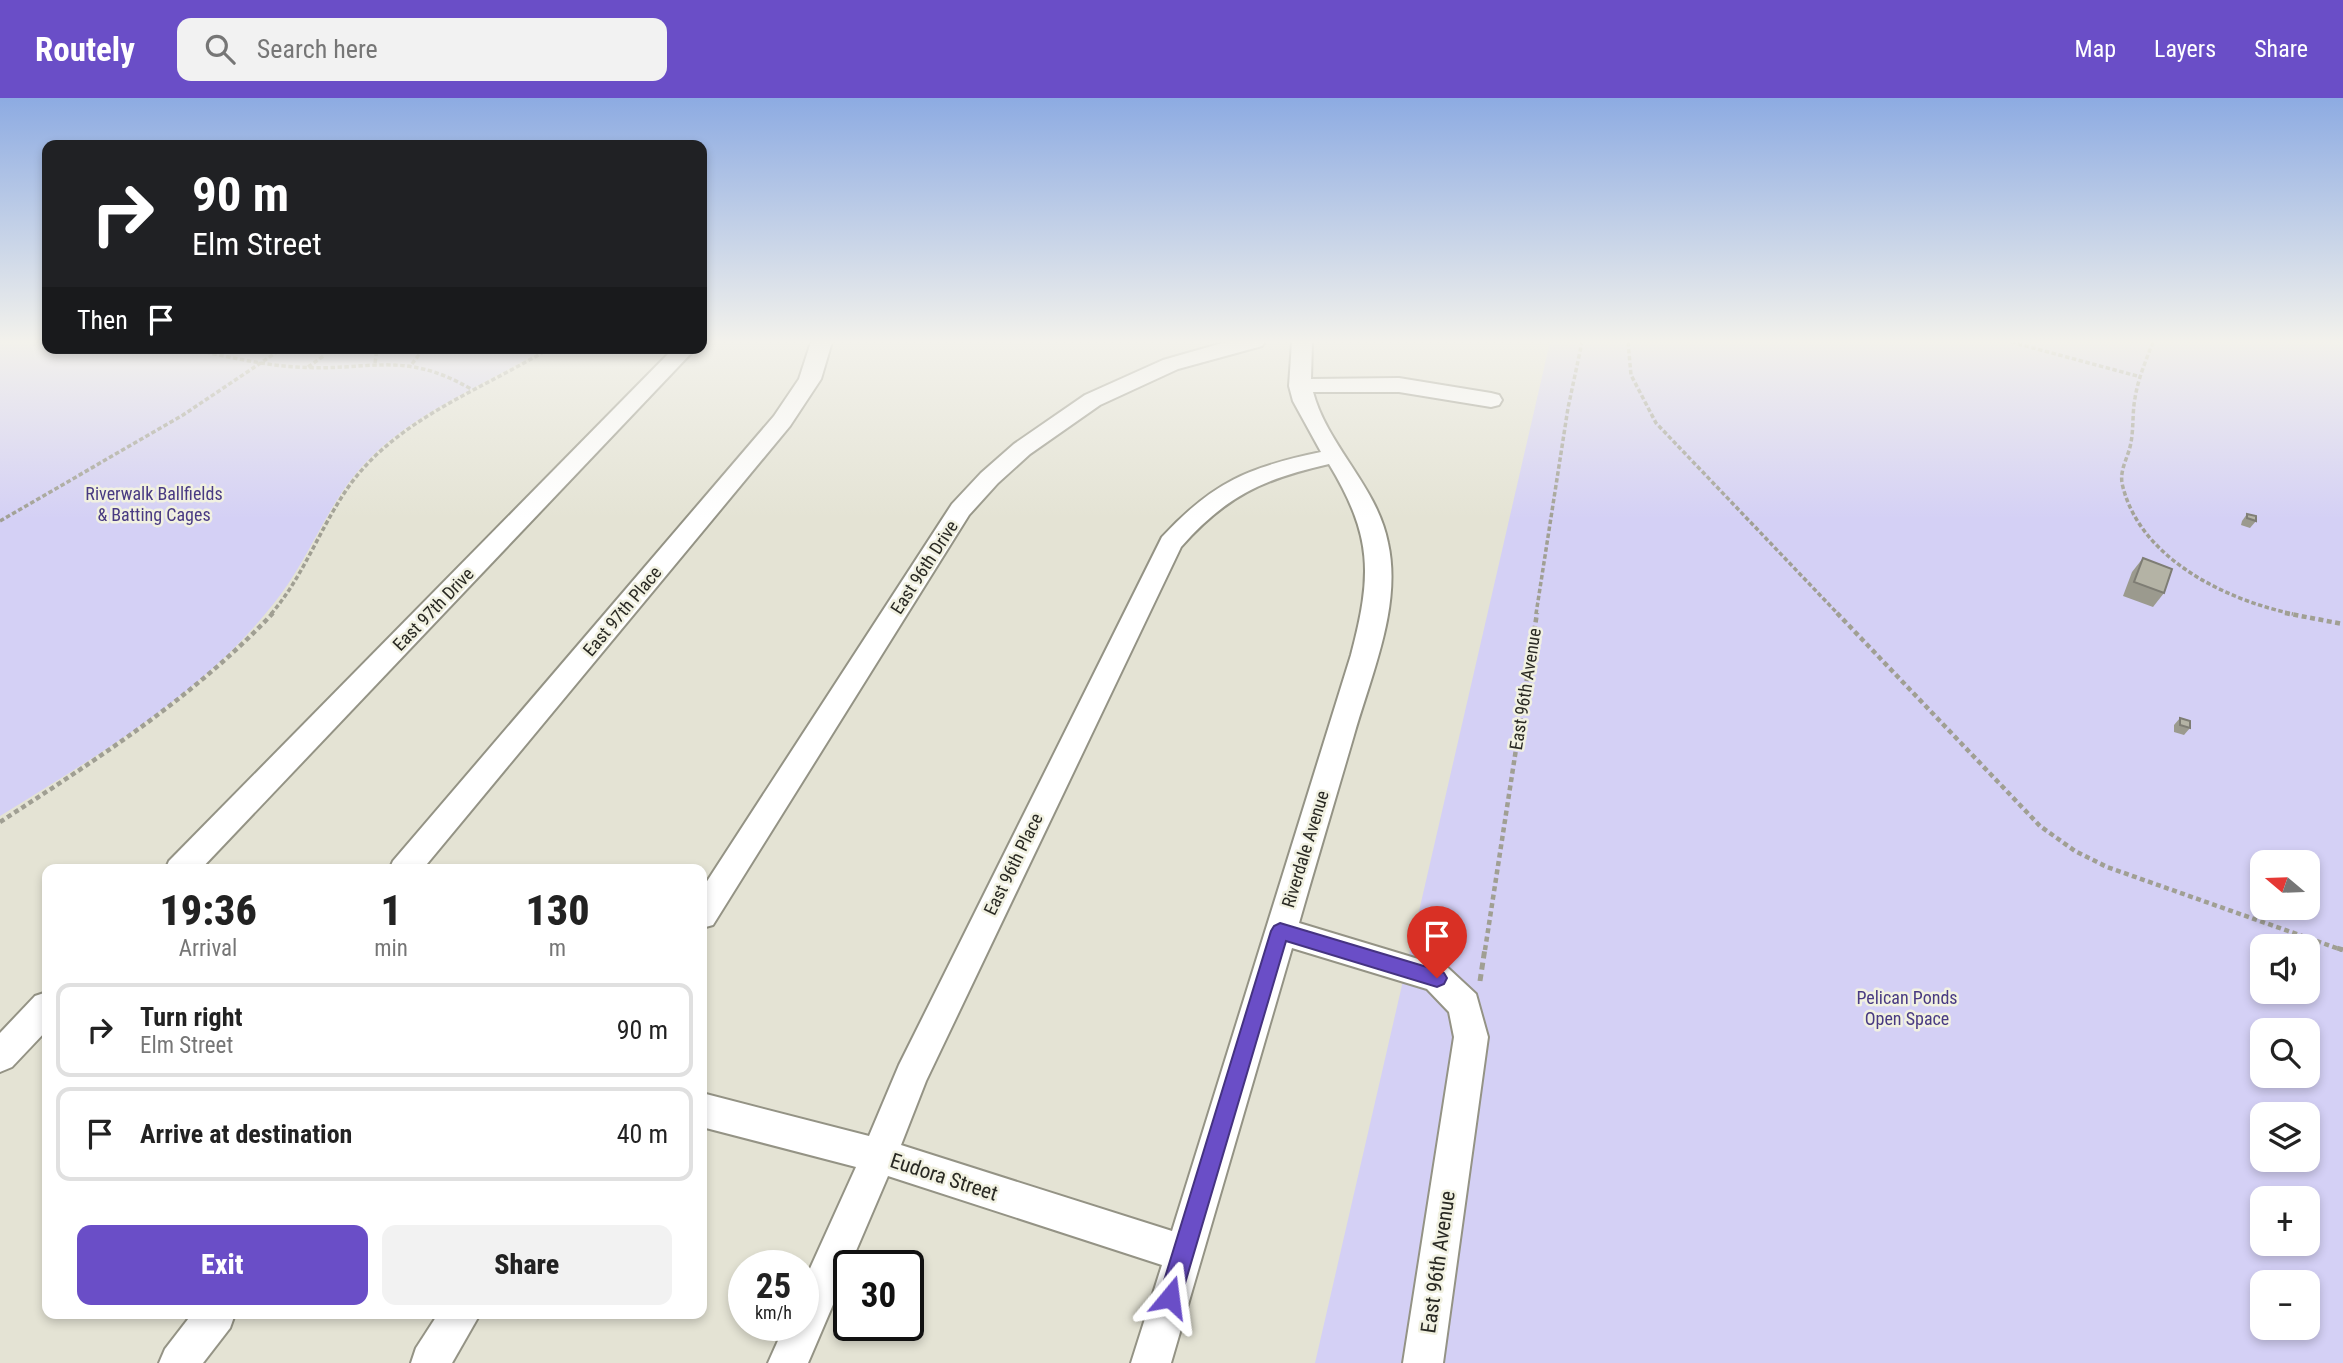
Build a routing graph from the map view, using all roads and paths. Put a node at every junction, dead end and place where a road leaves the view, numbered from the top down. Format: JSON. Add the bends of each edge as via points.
{"nodes":[{"id":1,"x":204,"y":401,"type":"edge"},
{"id":2,"x":451,"y":401,"type":"edge"},
{"id":3,"x":635,"y":401,"type":"edge"},
{"id":4,"x":795,"y":401,"type":"edge"},
{"id":5,"x":1091,"y":401,"type":"edge"},
{"id":6,"x":1305,"y":401,"type":"edge"},
{"id":7,"x":1569,"y":401,"type":"edge"},
{"id":8,"x":1642,"y":401,"type":"edge"},
{"id":9,"x":2137,"y":401,"type":"edge"},
{"id":10,"x":1334,"y":456,"type":"junction"},
{"id":11,"x":0,"y":521,"type":"edge"},
{"id":12,"x":2343,"y":624,"type":"edge"},
{"id":13,"x":0,"y":822,"type":"edge"},
{"id":14,"x":186,"y":864,"type":"edge"},
{"id":15,"x":409,"y":864,"type":"edge"},
{"id":16,"x":707,"y":907,"type":"edge"},
{"id":17,"x":1280,"y":931,"type":"junction"},
{"id":18,"x":2343,"y":950,"type":"edge"},
{"id":19,"x":1479,"y":982,"type":"dead end"},
{"id":20,"x":42,"y":1012,"type":"edge"},
{"id":21,"x":0,"y":1056,"type":"edge"},
{"id":22,"x":707,"y":1111,"type":"edge"},
{"id":23,"x":879,"y":1156,"type":"junction"},
{"id":24,"x":1183,"y":1253,"type":"junction"},
{"id":25,"x":212,"y":1319,"type":"edge"},
{"id":26,"x":458,"y":1319,"type":"edge"},
{"id":27,"x":430,"y":1362,"type":"edge"},
{"id":28,"x":179,"y":1363,"type":"edge"},
{"id":29,"x":788,"y":1363,"type":"edge"},
{"id":30,"x":1151,"y":1363,"type":"edge"},
{"id":31,"x":1423,"y":1363,"type":"edge"}],
"edges":[{"from":1,"to":11,"type":"path"},
{"from":2,"to":13,"type":"path","via":[[367,464],[341,497],[274,611],[206,679],[144,729]]},
{"from":3,"to":14,"type":"street","name":"East 97th Drive"},
{"from":4,"to":15,"type":"street","name":"East 97th Place"},
{"from":5,"to":16,"type":"street","name":"East 96th Drive","via":[[1036,435],[960,510]]},
{"from":6,"to":10,"type":"street","name":"Riverdale Avenue"},
{"from":7,"to":19,"type":"path","name":"East 96th Avenue"},
{"from":8,"to":18,"type":"path","via":[[1656,423],[2040,826],[2107,867]]},
{"from":9,"to":12,"type":"path","via":[[2122,480],[2138,519],[2155,542],[2205,580],[2239,598]]},
{"from":10,"to":17,"type":"street","name":"Riverdale Avenue","via":[[1367,512],[1381,563],[1380,584],[1364,655]]},
{"from":10,"to":23,"type":"street","name":"East 96th Place","via":[[1270,470],[1233,486],[1171,544],[911,1076]]},
{"from":17,"to":24,"type":"street","name":"Riverdale Avenue"},
{"from":17,"to":31,"type":"street","name":"East 96th Avenue","via":[[1437,978],[1464,1005],[1471,1037]]},
{"from":20,"to":21,"type":"street"},
{"from":22,"to":23,"type":"street","name":"Eudora Street"},
{"from":23,"to":24,"type":"street","name":"Eudora Street"},
{"from":23,"to":29,"type":"street","name":"East 96th Place"},
{"from":24,"to":30,"type":"street","name":"Riverdale Avenue"},
{"from":25,"to":28,"type":"street"},
{"from":26,"to":27,"type":"street"}]}
